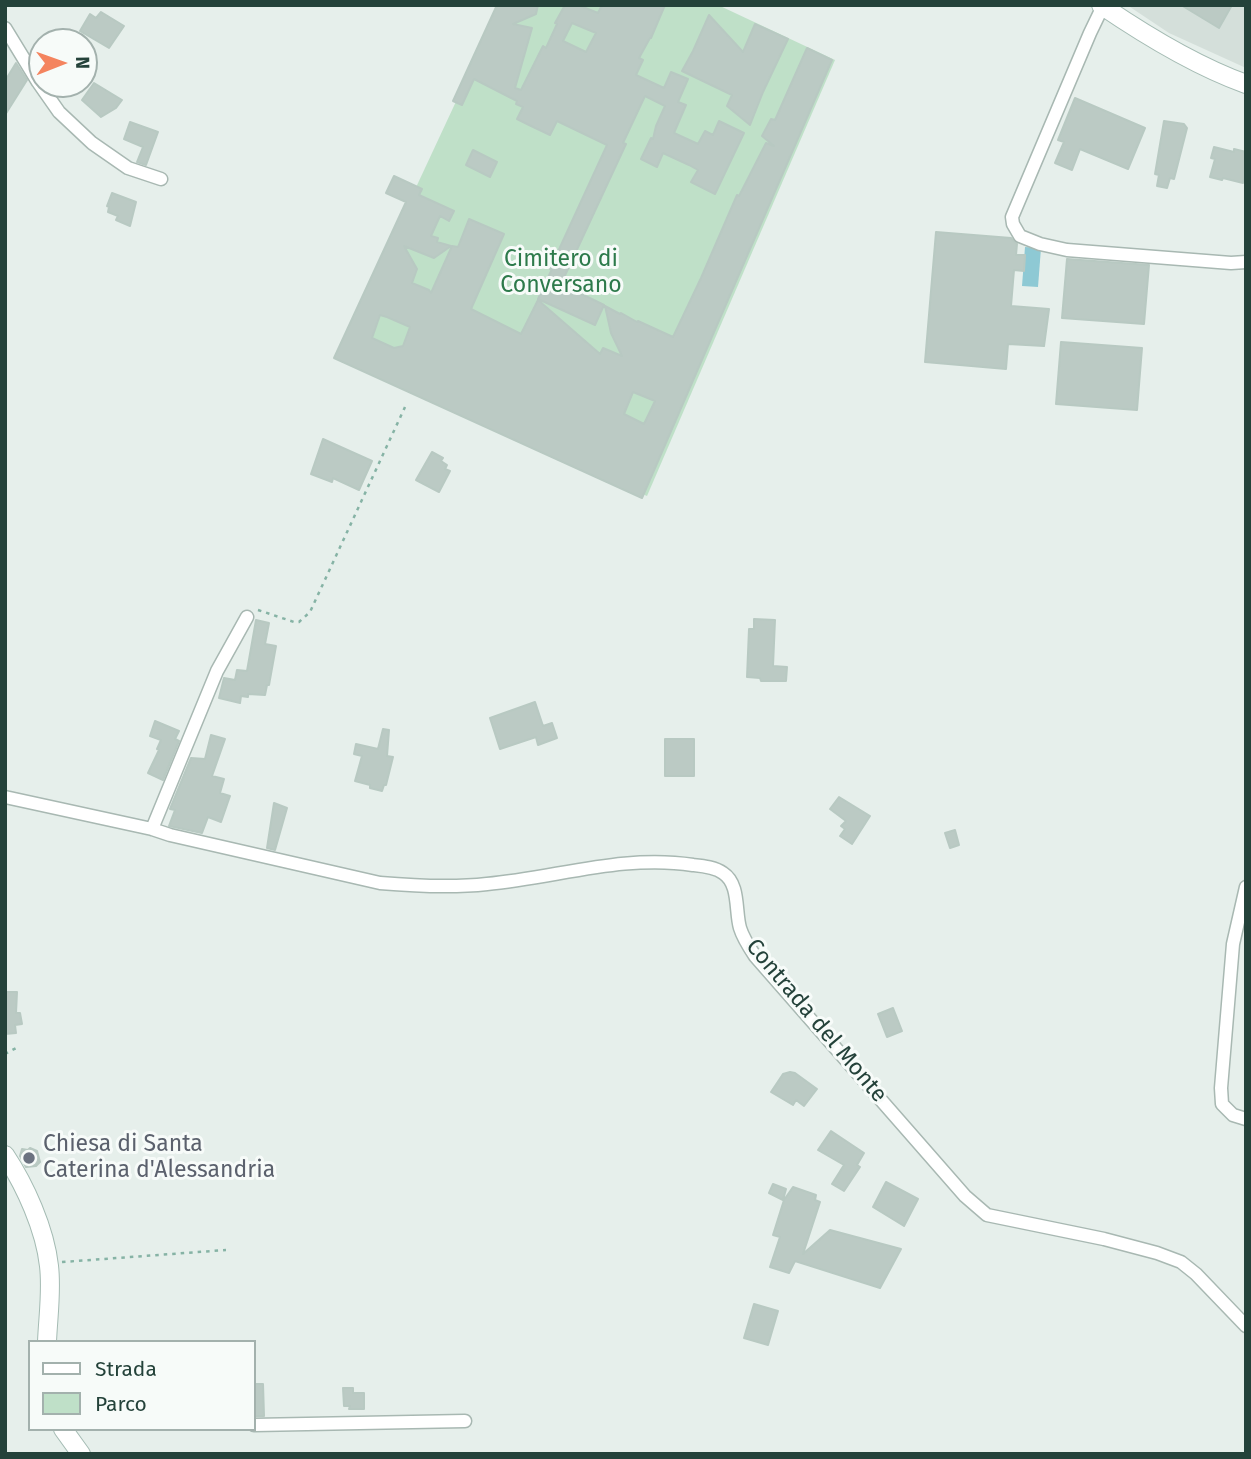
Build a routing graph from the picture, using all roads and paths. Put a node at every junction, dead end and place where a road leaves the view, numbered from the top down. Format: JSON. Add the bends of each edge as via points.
{"nodes":[{"id":1,"x":1102,"y":6,"type":"edge"},
{"id":2,"x":5,"y":28,"type":"edge"},
{"id":3,"x":1246,"y":83,"type":"edge"},
{"id":4,"x":161,"y":179,"type":"dead end"},
{"id":5,"x":1246,"y":262,"type":"edge"},
{"id":6,"x":405,"y":407,"type":"dead end"},
{"id":7,"x":247,"y":617,"type":"joint"},
{"id":8,"x":5,"y":797,"type":"edge"},
{"id":9,"x":152,"y":829,"type":"junction"},
{"id":10,"x":1246,"y":887,"type":"edge"},
{"id":11,"x":18,"y":1047,"type":"dead end"},
{"id":12,"x":5,"y":1054,"type":"edge"},
{"id":13,"x":1246,"y":1119,"type":"edge"},
{"id":14,"x":5,"y":1155,"type":"edge"},
{"id":15,"x":226,"y":1250,"type":"dead end"},
{"id":16,"x":49,"y":1263,"type":"junction"},
{"id":17,"x":1246,"y":1326,"type":"edge"},
{"id":18,"x":47,"y":1340,"type":"edge"},
{"id":19,"x":466,"y":1421,"type":"dead end"},
{"id":20,"x":256,"y":1424,"type":"edge"},
{"id":21,"x":64,"y":1431,"type":"edge"},
{"id":22,"x":81,"y":1454,"type":"edge"}],
"edges":[{"from":1,"to":3,"type":"street","via":[[1156,40]]},
{"from":1,"to":5,"type":"street","via":[[1013,224],[1020,236],[1067,250]]},
{"from":2,"to":4,"type":"street","via":[[59,112],[128,168]]},
{"from":6,"to":7,"type":"path","via":[[310,612],[299,622],[262,611],[251,611]]},
{"from":7,"to":9,"type":"street","via":[[217,671]]},
{"from":8,"to":9,"type":"street","name":"Contrada del Monte"},
{"from":9,"to":17,"type":"street","name":"Contrada del Monte","via":[[405,885],[515,882],[639,862],[710,867],[731,880],[740,927],[755,956],[965,1196],[987,1215],[1104,1239],[1181,1262]]},
{"from":10,"to":13,"type":"street","via":[[1233,944],[1221,1088],[1222,1104]]},
{"from":11,"to":12,"type":"path"},
{"from":14,"to":16,"type":"street","via":[[29,1200]]},
{"from":15,"to":16,"type":"path"},
{"from":16,"to":18,"type":"street"},
{"from":19,"to":20,"type":"street"},
{"from":21,"to":22,"type":"street"}]}
